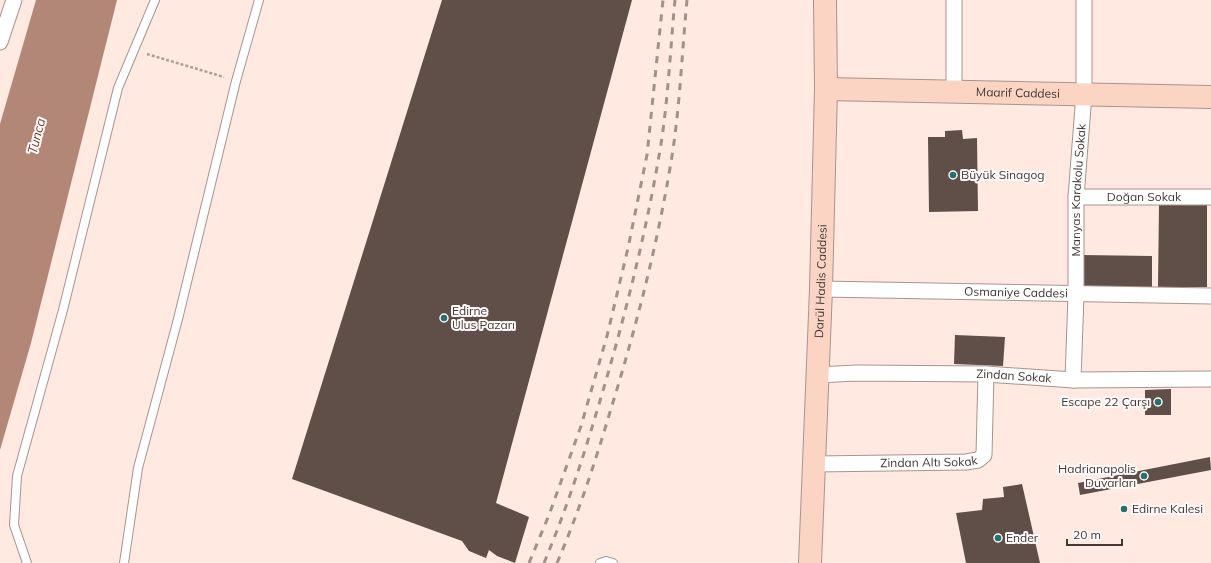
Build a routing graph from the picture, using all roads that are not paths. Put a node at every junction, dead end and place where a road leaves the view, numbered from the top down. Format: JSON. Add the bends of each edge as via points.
{"nodes":[{"id":1,"x":14,"y":0,"type":"edge"},
{"id":2,"x":155,"y":0,"type":"edge"},
{"id":3,"x":259,"y":0,"type":"edge"},
{"id":4,"x":825,"y":0,"type":"edge"},
{"id":5,"x":954,"y":0,"type":"edge"},
{"id":6,"x":1084,"y":0,"type":"edge"},
{"id":7,"x":0,"y":42,"type":"edge"},
{"id":8,"x":826,"y":89,"type":"junction"},
{"id":9,"x":954,"y":91,"type":"junction"},
{"id":10,"x":1084,"y":94,"type":"junction"},
{"id":11,"x":1211,"y":97,"type":"edge"},
{"id":12,"x":1076,"y":196,"type":"junction"},
{"id":13,"x":1211,"y":197,"type":"edge"},
{"id":14,"x":821,"y":290,"type":"junction"},
{"id":15,"x":1076,"y":295,"type":"junction"},
{"id":16,"x":1211,"y":296,"type":"edge"},
{"id":17,"x":986,"y":374,"type":"junction"},
{"id":18,"x":817,"y":375,"type":"junction"},
{"id":19,"x":1211,"y":378,"type":"edge"},
{"id":20,"x":1073,"y":380,"type":"junction"},
{"id":21,"x":815,"y":464,"type":"junction"},
{"id":22,"x":27,"y":563,"type":"edge"},
{"id":23,"x":124,"y":563,"type":"edge"},
{"id":24,"x":600,"y":563,"type":"edge"},
{"id":25,"x":613,"y":563,"type":"edge"},
{"id":26,"x":810,"y":563,"type":"edge"}],
"edges":[{"from":1,"to":7,"type":"street"},
{"from":2,"to":22,"type":"lane","via":[[118,88],[63,310],[17,476],[14,525]]},
{"from":3,"to":23,"type":"lane","via":[[138,468]]},
{"from":4,"to":8,"type":"main road","name":"Darül Hadis Caddesi"},
{"from":5,"to":9,"type":"street"},
{"from":6,"to":10,"type":"street","name":"Manyas Karakolu Sokak"},
{"from":8,"to":9,"type":"main road","name":"Maarif Caddesi"},
{"from":8,"to":14,"type":"main road","name":"Darül Hadis Caddesi"},
{"from":9,"to":10,"type":"main road","name":"Maarif Caddesi"},
{"from":10,"to":11,"type":"main road","name":"Maarif Caddesi"},
{"from":10,"to":12,"type":"street","name":"Manyas Karakolu Sokak"},
{"from":12,"to":13,"type":"street","name":"Doğan Sokak"},
{"from":12,"to":15,"type":"street","name":"Manyas Karakolu Sokak"},
{"from":14,"to":15,"type":"street","name":"Osmaniye Caddesi"},
{"from":14,"to":18,"type":"main road","name":"Darül Hadis Caddesi"},
{"from":15,"to":16,"type":"street","name":"Osmaniye Caddesi"},
{"from":15,"to":20,"type":"street","name":"Manyas Karakolu Sokak"},
{"from":17,"to":18,"type":"street","name":"Zindan Sokak"},
{"from":17,"to":20,"type":"street","name":"Zindan Sokak"},
{"from":17,"to":21,"type":"street","name":"Zindan Altı Sokak","via":[[984,455],[978,460]]},
{"from":18,"to":21,"type":"main road","name":"Darül Hadis Caddesi"},
{"from":19,"to":20,"type":"street","name":"Zindan Sokak"},
{"from":21,"to":26,"type":"main road","name":"Darül Hadis Caddesi"},
{"from":24,"to":25,"type":"lane","via":[[606,560]]}]}
